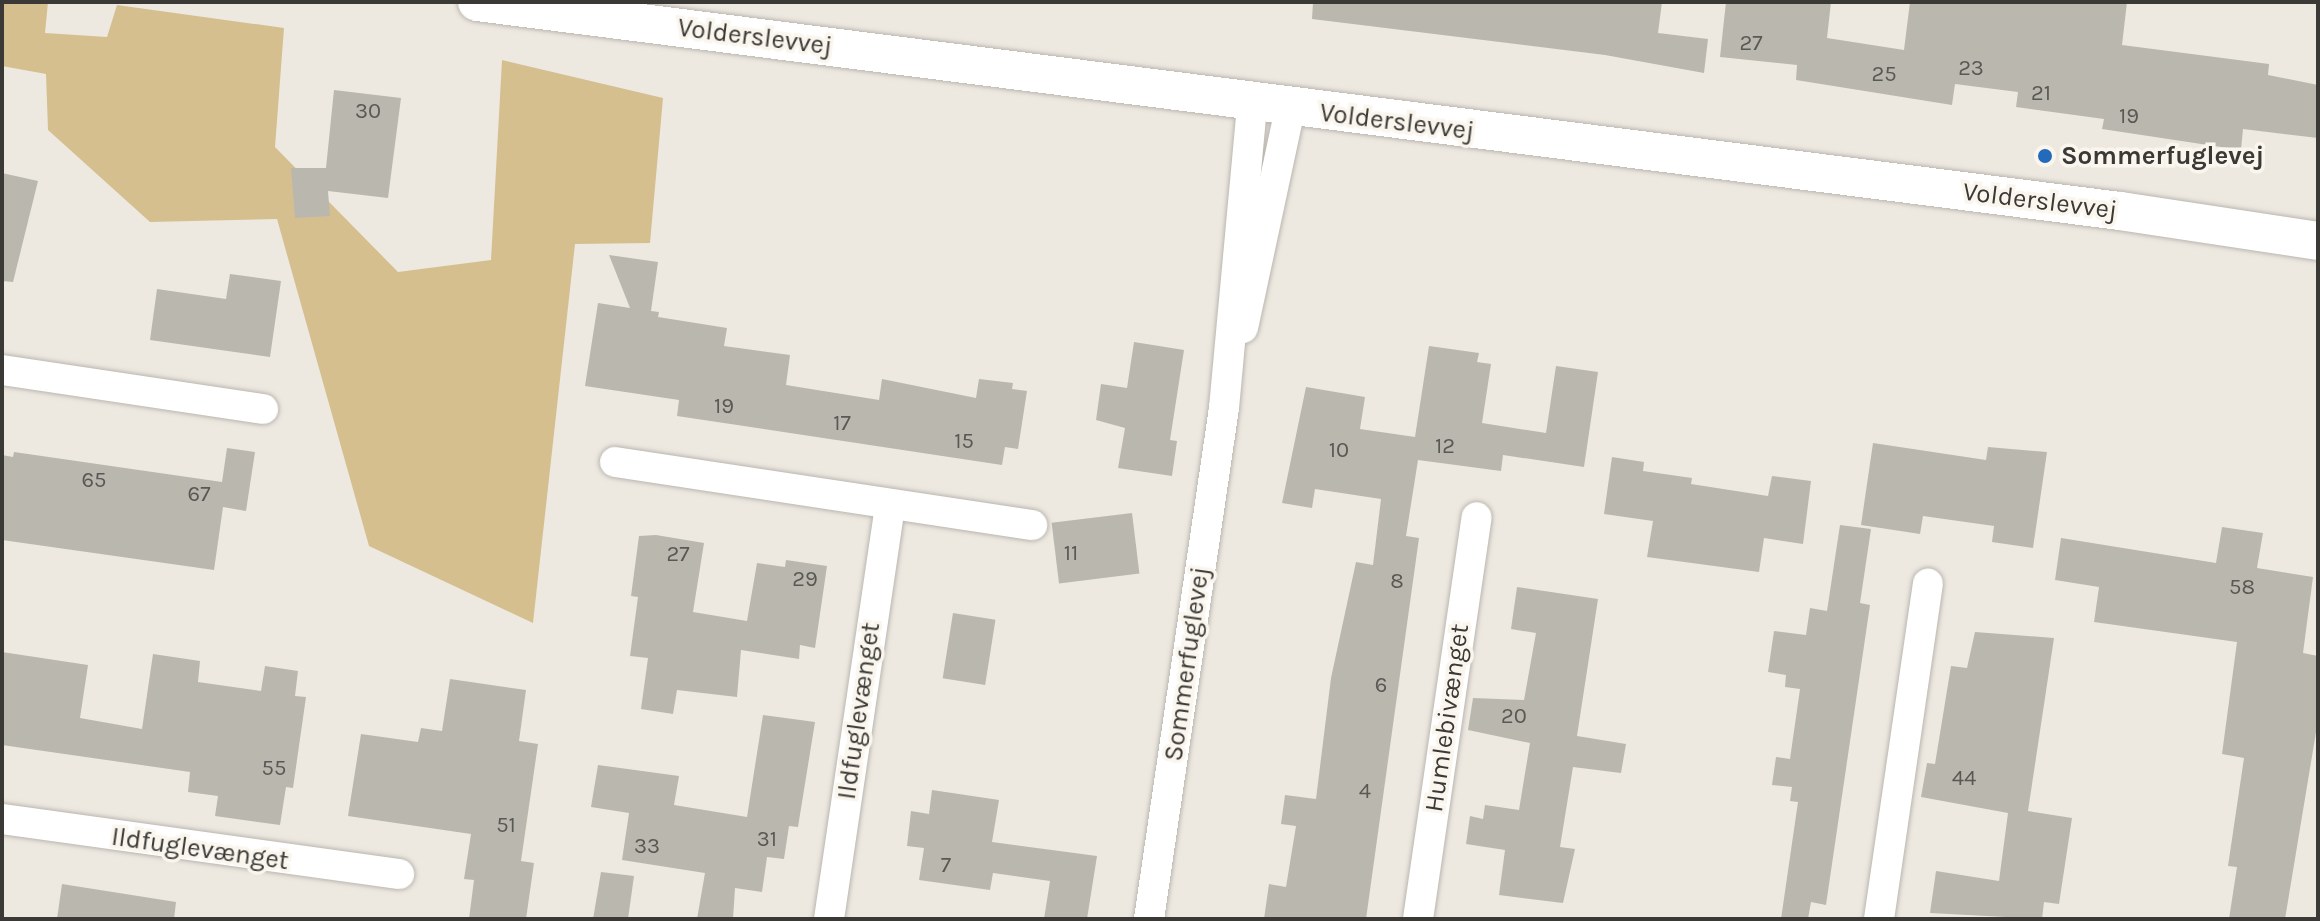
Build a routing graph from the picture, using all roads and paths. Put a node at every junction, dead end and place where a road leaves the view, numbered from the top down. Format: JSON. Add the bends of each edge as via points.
{"nodes":[{"id":1,"x":477,"y":2,"type":"edge"},
{"id":2,"x":1252,"y":104,"type":"junction"},
{"id":3,"x":1290,"y":109,"type":"junction"},
{"id":4,"x":2318,"y":241,"type":"edge"},
{"id":5,"x":2,"y":370,"type":"edge"},
{"id":6,"x":1224,"y":408,"type":"junction"},
{"id":7,"x":263,"y":409,"type":"dead end"},
{"id":8,"x":615,"y":462,"type":"dead end"},
{"id":9,"x":890,"y":504,"type":"junction"},
{"id":10,"x":1477,"y":517,"type":"dead end"},
{"id":11,"x":1032,"y":525,"type":"dead end"},
{"id":12,"x":1928,"y":584,"type":"dead end"},
{"id":13,"x":2,"y":819,"type":"edge"},
{"id":14,"x":399,"y":874,"type":"dead end"},
{"id":15,"x":829,"y":919,"type":"edge"},
{"id":16,"x":1149,"y":919,"type":"edge"},
{"id":17,"x":1418,"y":919,"type":"edge"},
{"id":18,"x":1879,"y":919,"type":"edge"}],
"edges":[{"from":1,"to":2,"type":"street","name":"Volderslevvej"},
{"from":2,"to":3,"type":"street","name":"Volderslevvej"},
{"from":2,"to":6,"type":"street","name":"Sommerfuglevej"},
{"from":3,"to":4,"type":"street","name":"Volderslevvej","via":[[2120,211]]},
{"from":3,"to":6,"type":"street","name":"Sommerfuglevej"},
{"from":5,"to":7,"type":"street"},
{"from":6,"to":16,"type":"street","name":"Sommerfuglevej"},
{"from":8,"to":9,"type":"street"},
{"from":9,"to":11,"type":"street"},
{"from":9,"to":15,"type":"street","name":"Ildfuglevænget"},
{"from":10,"to":17,"type":"street","name":"Humlebivænget"},
{"from":12,"to":18,"type":"street"},
{"from":13,"to":14,"type":"street","name":"Ildfuglevænget"}]}
